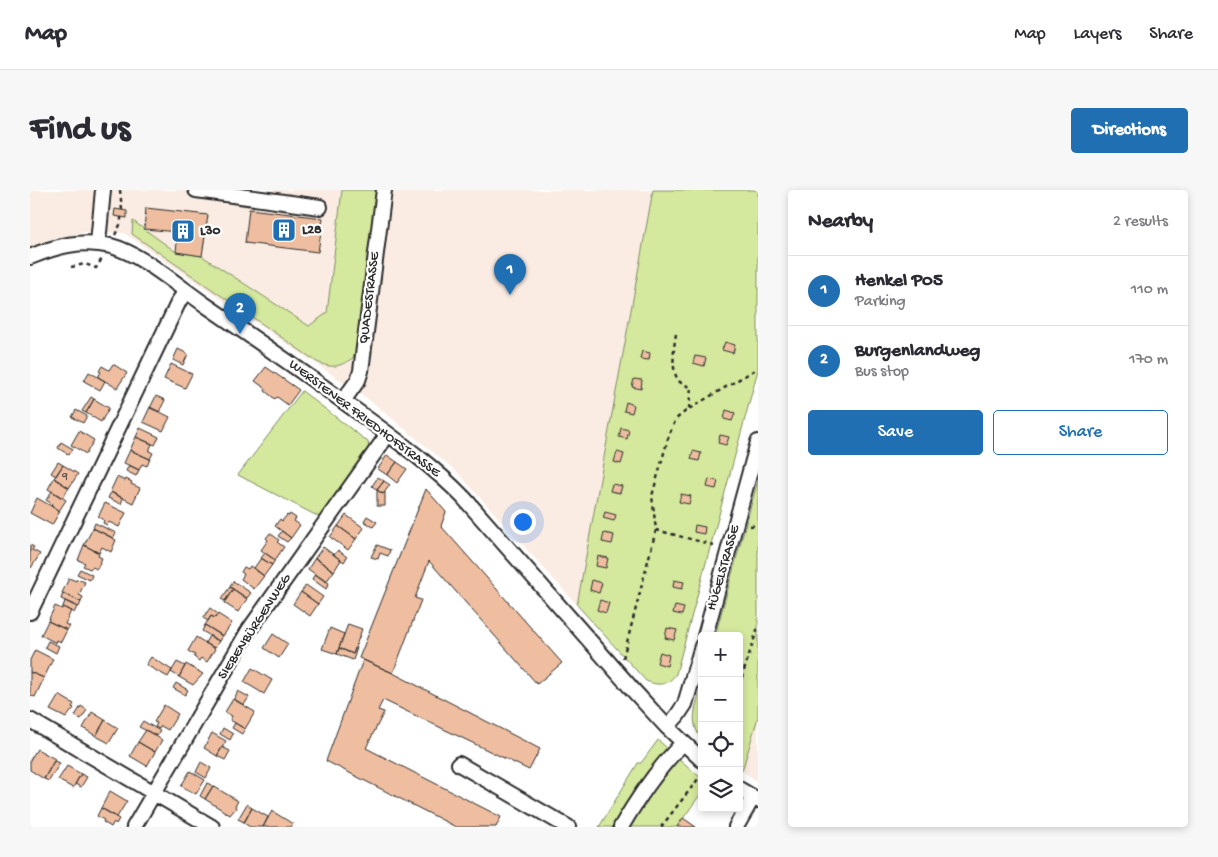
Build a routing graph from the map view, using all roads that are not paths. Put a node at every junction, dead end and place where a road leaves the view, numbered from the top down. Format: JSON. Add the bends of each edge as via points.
{"nodes":[{"id":1,"x":103,"y":190,"type":"edge"},
{"id":2,"x":196,"y":190,"type":"edge"},
{"id":3,"x":384,"y":190,"type":"edge"},
{"id":4,"x":271,"y":195,"type":"edge"},
{"id":5,"x":320,"y":207,"type":"dead end"},
{"id":6,"x":98,"y":244,"type":"junction"},
{"id":7,"x":30,"y":257,"type":"edge"},
{"id":8,"x":186,"y":291,"type":"junction"},
{"id":9,"x":343,"y":401,"type":"junction"},
{"id":10,"x":388,"y":434,"type":"junction"},
{"id":11,"x":758,"y":442,"type":"edge"},
{"id":12,"x":30,"y":612,"type":"edge"},
{"id":13,"x":706,"y":632,"type":"edge"},
{"id":14,"x":698,"y":660,"type":"edge"},
{"id":15,"x":30,"y":720,"type":"edge"},
{"id":16,"x":667,"y":727,"type":"junction"},
{"id":17,"x":683,"y":743,"type":"junction"},
{"id":18,"x":698,"y":756,"type":"edge"},
{"id":19,"x":459,"y":764,"type":"dead end"},
{"id":20,"x":743,"y":792,"type":"edge"},
{"id":21,"x":154,"y":793,"type":"junction"},
{"id":22,"x":755,"y":799,"type":"edge"},
{"id":23,"x":134,"y":827,"type":"edge"},
{"id":24,"x":212,"y":827,"type":"edge"},
{"id":25,"x":568,"y":827,"type":"edge"},
{"id":26,"x":621,"y":827,"type":"edge"},
{"id":27,"x":736,"y":827,"type":"edge"}],
"edges":[{"from":1,"to":6,"type":"street"},
{"from":2,"to":4,"type":"street"},
{"from":3,"to":9,"type":"street","name":"QUADESTRASSE","via":[[361,371]]},
{"from":4,"to":5,"type":"street"},
{"from":6,"to":7,"type":"street","name":"WERSTENER FRIEDHOFSTRASSE","via":[[72,244]]},
{"from":6,"to":8,"type":"street","name":"WERSTENER FRIEDHOFSTRASSE","via":[[115,247],[145,262]]},
{"from":8,"to":9,"type":"street","name":"WERSTENER FRIEDHOFSTRASSE"},
{"from":8,"to":12,"type":"street"},
{"from":9,"to":10,"type":"street","name":"WERSTENER FRIEDHOFSTRASSE"},
{"from":10,"to":16,"type":"street","name":"WERSTENER FRIEDHOFSTRASSE","via":[[464,498]]},
{"from":10,"to":21,"type":"street","name":"SIEBENBÜRGENWEG","via":[[249,630]]},
{"from":11,"to":13,"type":"street","name":"HÜGELSTRASSE"},
{"from":14,"to":16,"type":"street","via":[[685,704]]},
{"from":15,"to":21,"type":"street"},
{"from":16,"to":17,"type":"street","name":"WERSTENER FRIEDHOFSTRASSE"},
{"from":17,"to":18,"type":"street","name":"WERSTENER FRIEDHOFSTRASSE"},
{"from":17,"to":26,"type":"street","via":[[646,786]]},
{"from":19,"to":25,"type":"street"},
{"from":20,"to":22,"type":"street"},
{"from":21,"to":23,"type":"street","name":"SIEBENBÜRGENWEG"},
{"from":21,"to":24,"type":"street"},
{"from":22,"to":27,"type":"street"}]}
